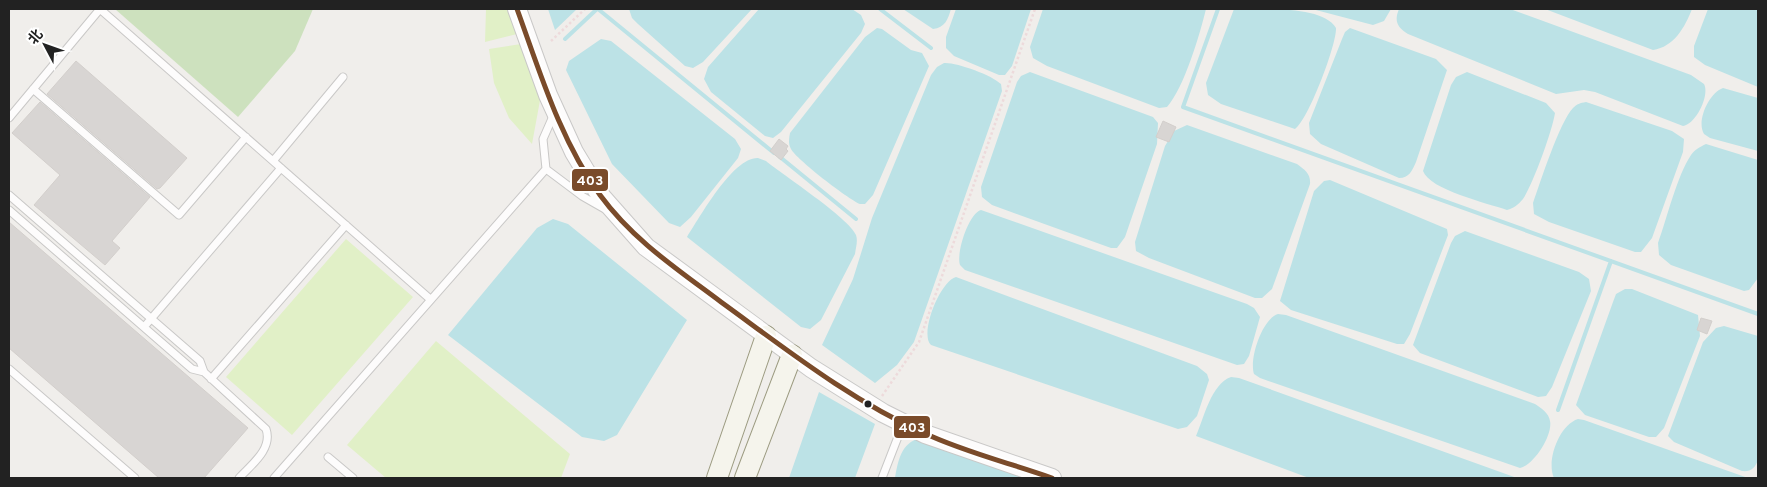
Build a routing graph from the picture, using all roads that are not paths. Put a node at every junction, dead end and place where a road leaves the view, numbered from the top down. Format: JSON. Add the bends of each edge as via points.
{"nodes":[{"id":1,"x":100,"y":9,"type":"edge"},
{"id":2,"x":517,"y":9,"type":"edge"},
{"id":3,"x":343,"y":77,"type":"dead end"},
{"id":4,"x":33,"y":89,"type":"junction"},
{"id":5,"x":556,"y":112,"type":"junction"},
{"id":6,"x":9,"y":118,"type":"edge"},
{"id":7,"x":246,"y":137,"type":"junction"},
{"id":8,"x":273,"y":161,"type":"junction"},
{"id":9,"x":280,"y":168,"type":"junction"},
{"id":10,"x":546,"y":169,"type":"junction"},
{"id":11,"x":9,"y":195,"type":"edge"},
{"id":12,"x":9,"y":210,"type":"edge"},
{"id":13,"x":619,"y":216,"type":"junction"},
{"id":14,"x":346,"y":225,"type":"junction"},
{"id":15,"x":430,"y":299,"type":"junction"},
{"id":16,"x":151,"y":318,"type":"junction"},
{"id":17,"x":144,"y":327,"type":"junction"},
{"id":18,"x":766,"y":336,"type":"junction"},
{"id":19,"x":792,"y":355,"type":"junction"},
{"id":20,"x":9,"y":369,"type":"edge"},
{"id":21,"x":204,"y":372,"type":"junction"},
{"id":22,"x":211,"y":379,"type":"junction"},
{"id":23,"x":904,"y":424,"type":"junction"},
{"id":24,"x":328,"y":457,"type":"dead end"},
{"id":25,"x":135,"y":478,"type":"edge"},
{"id":26,"x":239,"y":478,"type":"edge"},
{"id":27,"x":274,"y":478,"type":"edge"},
{"id":28,"x":353,"y":478,"type":"edge"},
{"id":29,"x":717,"y":478,"type":"edge"},
{"id":30,"x":745,"y":478,"type":"edge"},
{"id":31,"x":882,"y":478,"type":"edge"},
{"id":32,"x":1052,"y":478,"type":"edge"}],
"edges":[{"from":1,"to":4,"type":"lane"},
{"from":1,"to":7,"type":"lane"},
{"from":2,"to":5,"type":"street"},
{"from":3,"to":8,"type":"lane"},
{"from":4,"to":6,"type":"lane"},
{"from":4,"to":7,"type":"lane","via":[[179,215]]},
{"from":5,"to":10,"type":"lane","via":[[543,139]]},
{"from":5,"to":13,"type":"street","via":[[594,186]]},
{"from":7,"to":8,"type":"lane"},
{"from":8,"to":9,"type":"lane"},
{"from":9,"to":14,"type":"lane"},
{"from":9,"to":16,"type":"lane"},
{"from":10,"to":13,"type":"lane","via":[[582,196]]},
{"from":10,"to":15,"type":"lane"},
{"from":11,"to":16,"type":"lane"},
{"from":12,"to":17,"type":"lane"},
{"from":13,"to":18,"type":"street","via":[[646,247]]},
{"from":14,"to":15,"type":"lane"},
{"from":14,"to":22,"type":"lane"},
{"from":15,"to":27,"type":"lane"},
{"from":16,"to":17,"type":"lane"},
{"from":16,"to":21,"type":"lane","via":[[200,361]]},
{"from":17,"to":21,"type":"lane","via":[[192,370]]},
{"from":18,"to":19,"type":"street"},
{"from":18,"to":29,"type":"main road"},
{"from":19,"to":23,"type":"street"},
{"from":19,"to":30,"type":"main road"},
{"from":20,"to":25,"type":"lane"},
{"from":21,"to":22,"type":"lane"},
{"from":22,"to":26,"type":"lane","via":[[261,424],[268,436],[265,449]]},
{"from":23,"to":31,"type":"lane"},
{"from":23,"to":32,"type":"street"},
{"from":24,"to":28,"type":"lane"}]}
